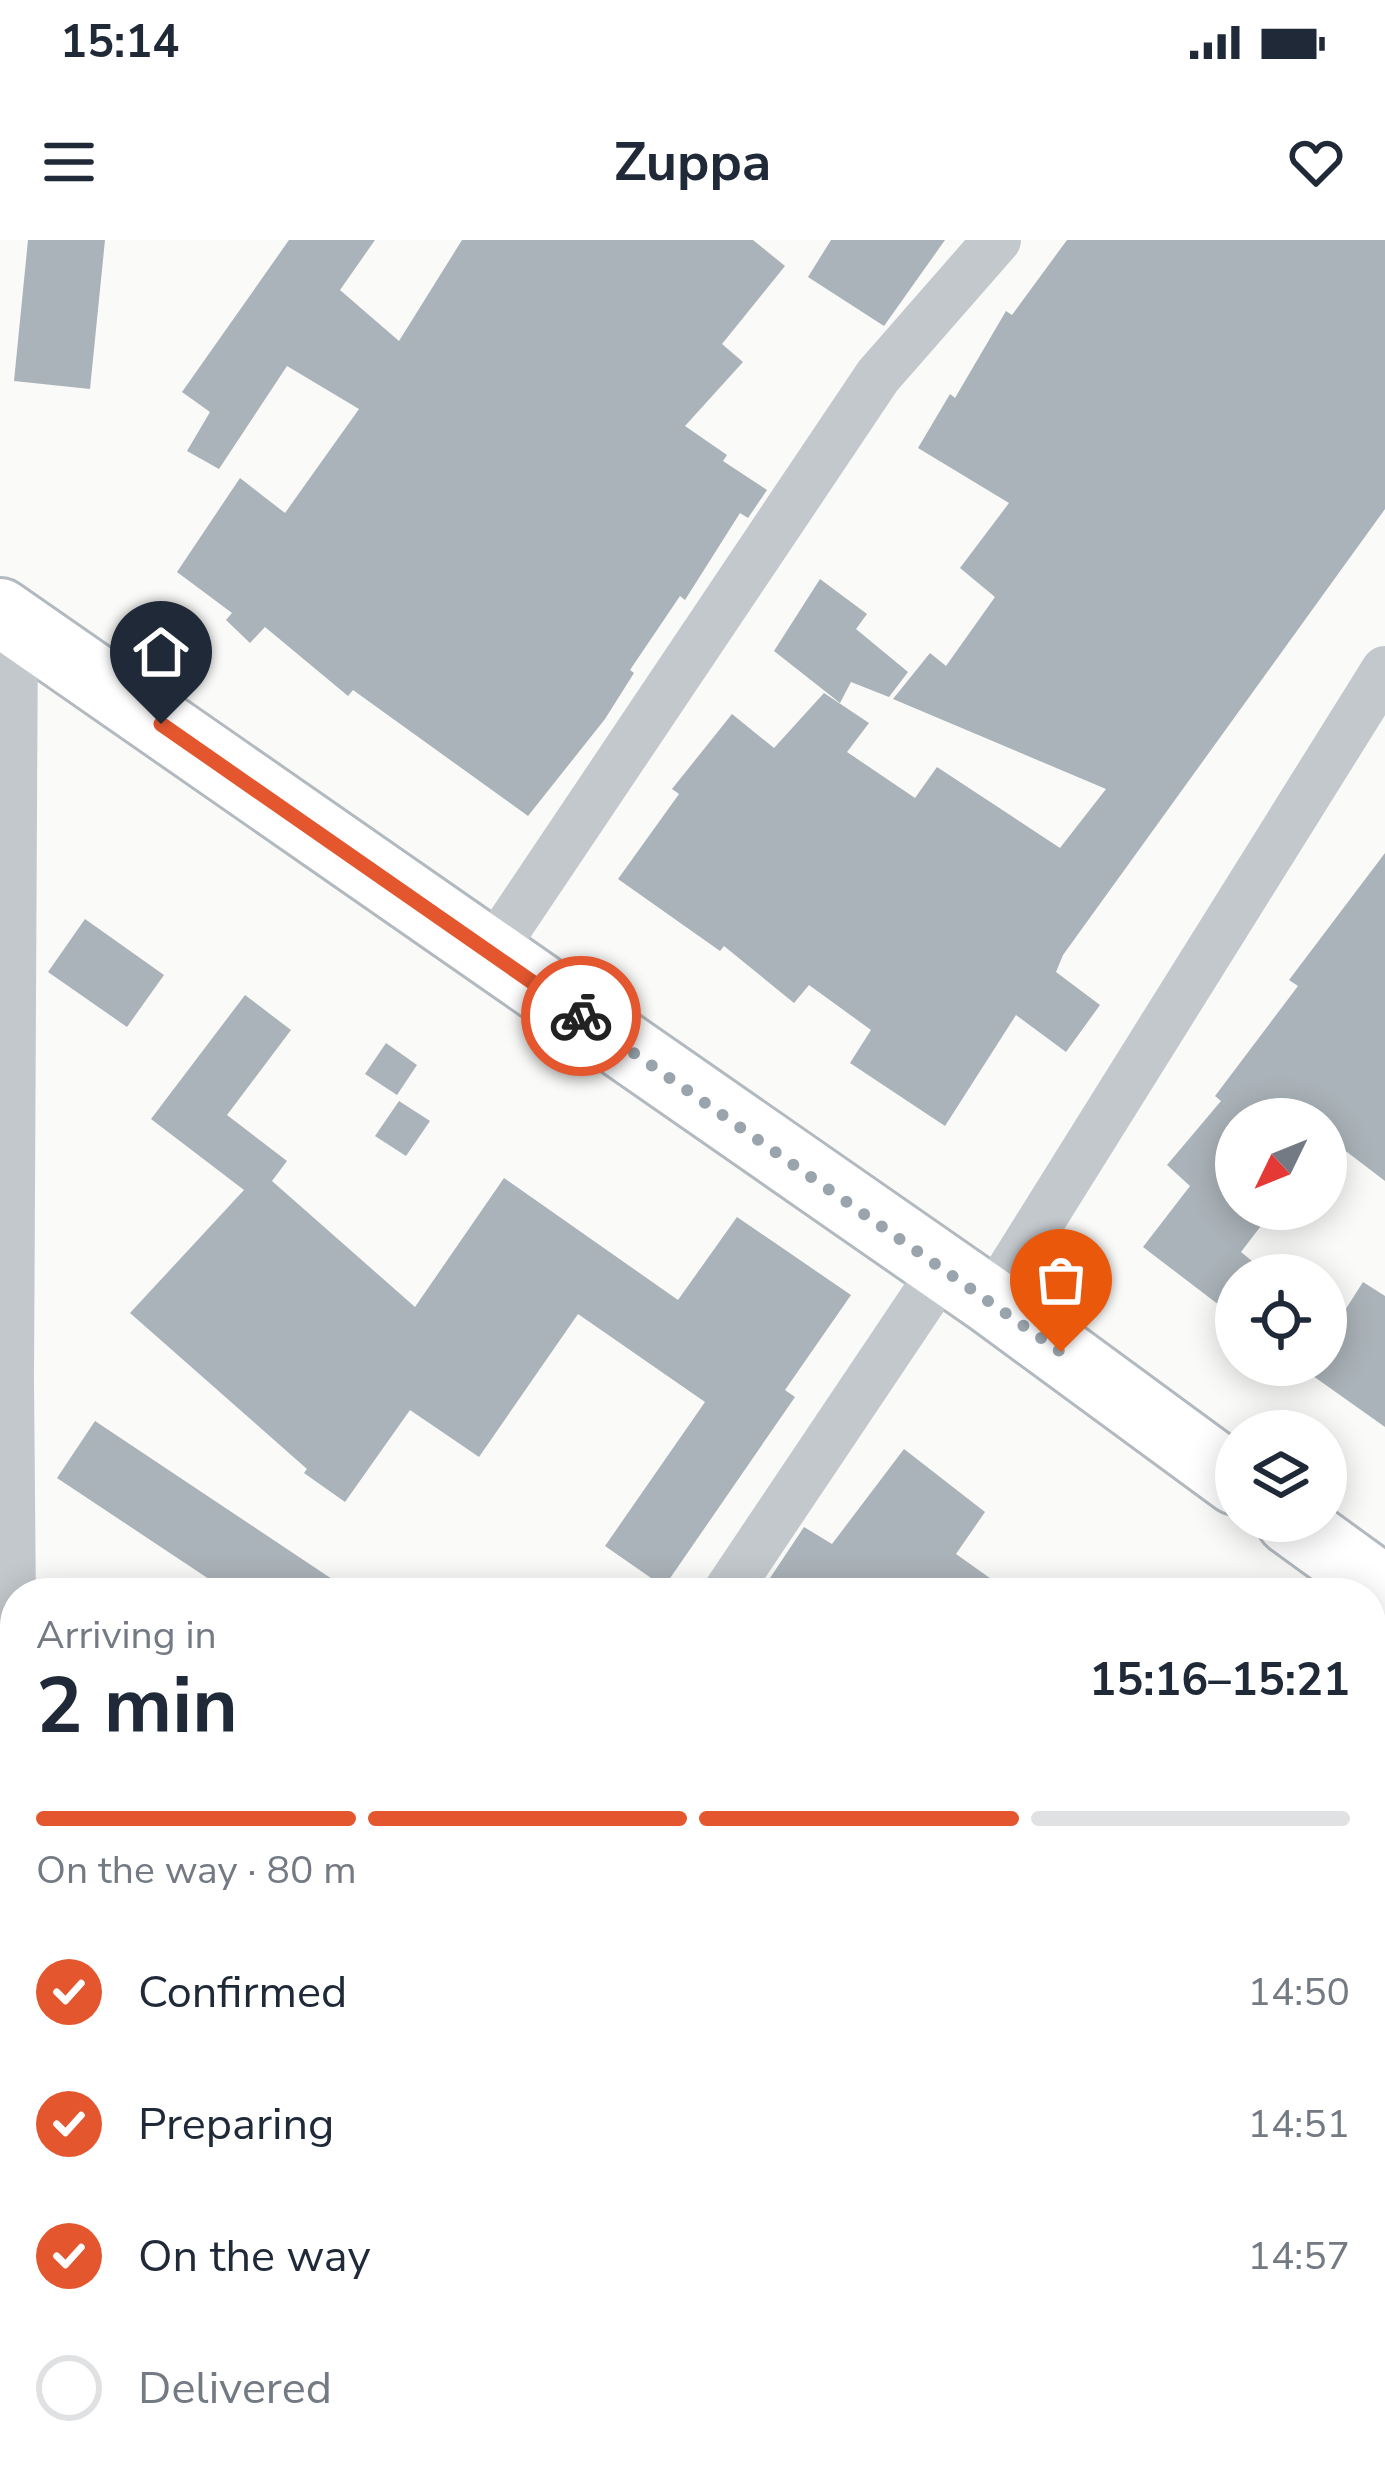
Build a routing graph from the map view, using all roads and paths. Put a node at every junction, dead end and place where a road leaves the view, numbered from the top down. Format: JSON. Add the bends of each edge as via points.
{"nodes":[{"id":1,"x":997,"y":240,"type":"edge"},
{"id":2,"x":7,"y":617,"type":"edge"},
{"id":3,"x":1385,"y":670,"type":"edge"},
{"id":4,"x":491,"y":953,"type":"junction"},
{"id":5,"x":967,"y":1284,"type":"junction"},
{"id":6,"x":5,"y":1379,"type":"edge"},
{"id":7,"x":1215,"y":1466,"type":"edge"},
{"id":8,"x":1319,"y":1542,"type":"edge"},
{"id":9,"x":8,"y":1578,"type":"edge"},
{"id":10,"x":738,"y":1578,"type":"edge"},
{"id":11,"x":1368,"y":1578,"type":"edge"}],
"edges":[{"from":1,"to":4,"type":"street","via":[[878,376]]},
{"from":2,"to":4,"type":"main road"},
{"from":2,"to":6,"type":"street"},
{"from":3,"to":5,"type":"street"},
{"from":4,"to":5,"type":"main road"},
{"from":5,"to":7,"type":"main road"},
{"from":5,"to":10,"type":"street"},
{"from":6,"to":9,"type":"street"},
{"from":8,"to":11,"type":"main road"}]}
